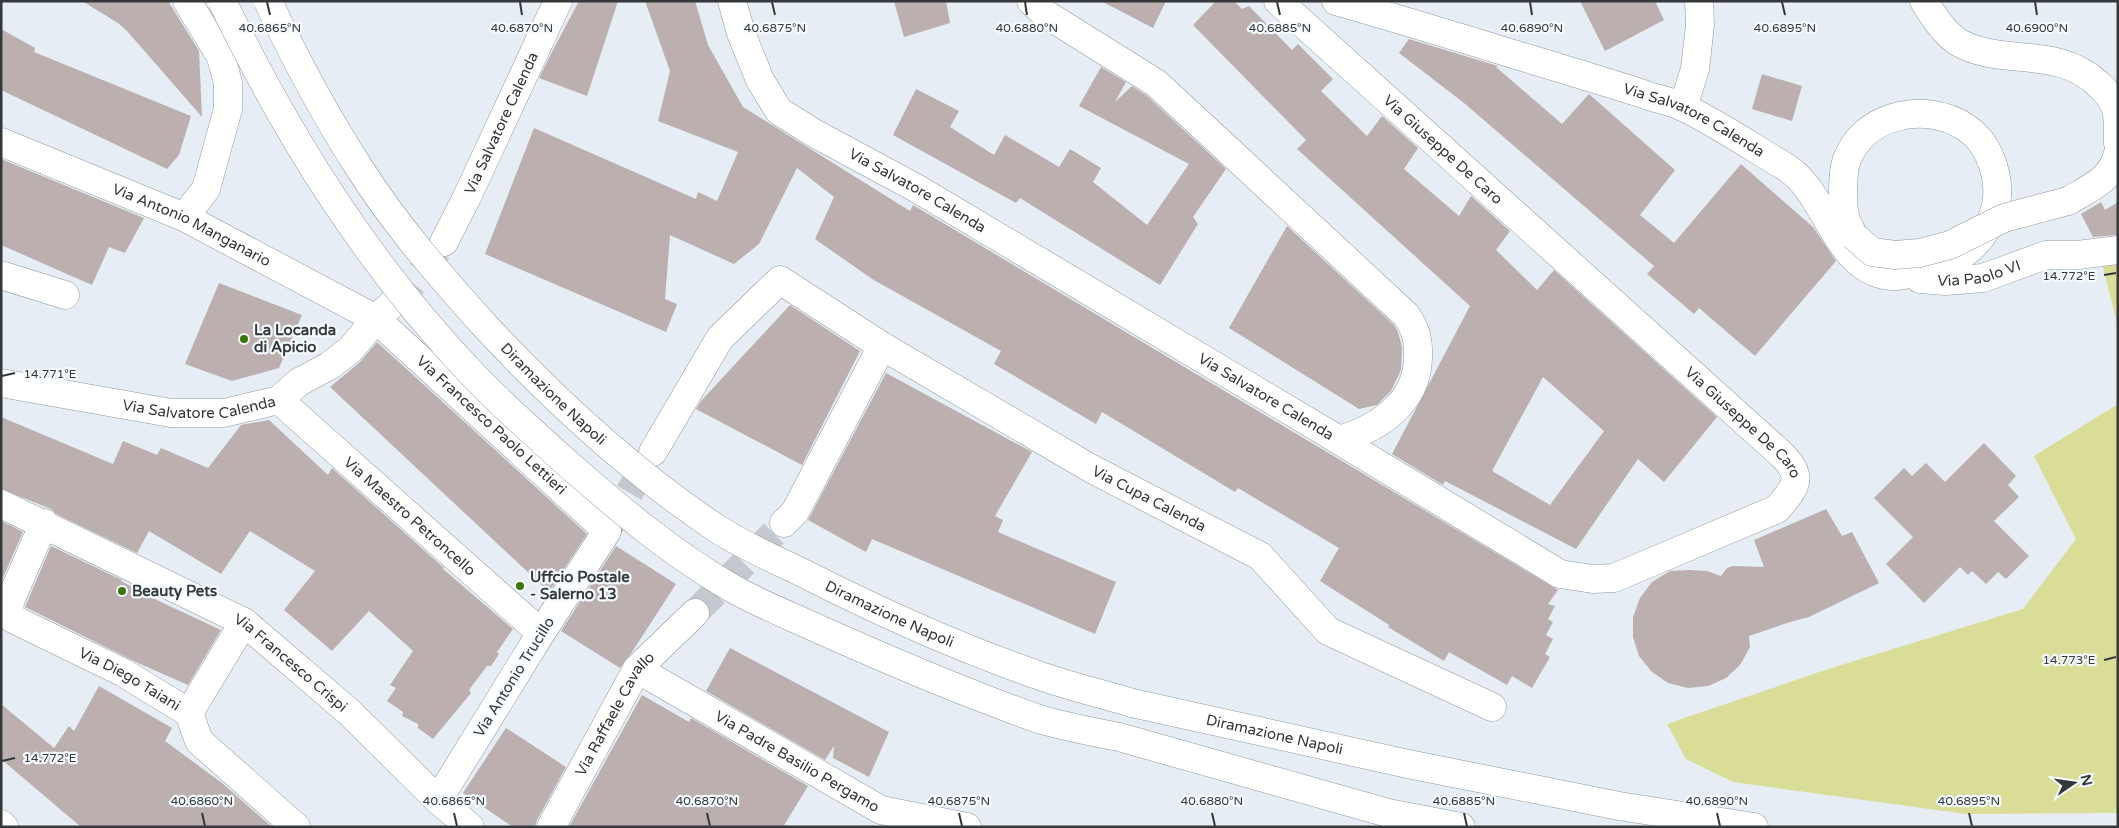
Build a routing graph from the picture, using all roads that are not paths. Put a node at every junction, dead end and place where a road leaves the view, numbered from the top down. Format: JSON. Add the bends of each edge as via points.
{"nodes":[{"id":1,"x":187,"y":1,"type":"edge"},
{"id":2,"x":222,"y":1,"type":"edge"},
{"id":3,"x":268,"y":1,"type":"edge"},
{"id":4,"x":558,"y":1,"type":"edge"},
{"id":5,"x":732,"y":1,"type":"edge"},
{"id":6,"x":1031,"y":1,"type":"edge"},
{"id":7,"x":1278,"y":1,"type":"edge"},
{"id":8,"x":1336,"y":1,"type":"edge"},
{"id":9,"x":1699,"y":1,"type":"edge"},
{"id":10,"x":1924,"y":1,"type":"edge"},
{"id":11,"x":1399,"y":10,"type":"edge"},
{"id":12,"x":1683,"y":106,"type":"junction"},
{"id":13,"x":1,"y":142,"type":"edge"},
{"id":14,"x":2118,"y":143,"type":"edge"},
{"id":15,"x":2118,"y":153,"type":"edge"},
{"id":16,"x":184,"y":218,"type":"junction"},
{"id":17,"x":444,"y":242,"type":"tunnel mouth"},
{"id":18,"x":2118,"y":250,"type":"edge"},
{"id":19,"x":1,"y":275,"type":"edge"},
{"id":20,"x":1898,"y":277,"type":"junction"},
{"id":21,"x":66,"y":295,"type":"dead end"},
{"id":22,"x":384,"y":311,"type":"junction"},
{"id":23,"x":882,"y":346,"type":"junction"},
{"id":24,"x":1,"y":383,"type":"edge"},
{"id":25,"x":279,"y":400,"type":"junction"},
{"id":26,"x":1320,"y":429,"type":"junction"},
{"id":27,"x":653,"y":452,"type":"tunnel mouth"},
{"id":28,"x":1,"y":504,"type":"edge"},
{"id":29,"x":44,"y":523,"type":"junction"},
{"id":30,"x":784,"y":523,"type":"tunnel mouth"},
{"id":31,"x":607,"y":531,"type":"joint"},
{"id":32,"x":5,"y":613,"type":"edge"},
{"id":33,"x":695,"y":613,"type":"tunnel mouth"},
{"id":34,"x":244,"y":622,"type":"junction"},
{"id":35,"x":540,"y":633,"type":"junction"},
{"id":36,"x":637,"y":669,"type":"junction"},
{"id":37,"x":1492,"y":707,"type":"dead end"},
{"id":38,"x":189,"y":713,"type":"junction"},
{"id":39,"x":438,"y":800,"type":"junction"},
{"id":40,"x":1,"y":824,"type":"edge"},
{"id":41,"x":4,"y":827,"type":"edge"},
{"id":42,"x":296,"y":827,"type":"edge"},
{"id":43,"x":470,"y":827,"type":"edge"},
{"id":44,"x":551,"y":827,"type":"edge"},
{"id":45,"x":967,"y":827,"type":"edge"},
{"id":46,"x":1461,"y":827,"type":"edge"},
{"id":47,"x":1754,"y":827,"type":"edge"}],
"edges":[{"from":1,"to":16,"type":"main road","via":[[221,57],[228,83],[228,109],[206,189]]},
{"from":2,"to":46,"type":"main road","bridge":true,"via":[[252,62],[328,193],[415,310],[475,377],[608,499],[727,586],[870,652],[1042,720],[1118,737],[1388,813]]},
{"from":3,"to":47,"type":"main road","name":"Diramazione Napoli","bridge":true,"via":[[316,97],[360,170],[407,235],[460,298],[531,375],[591,432],[656,486],[719,530],[895,619],[1035,674],[1132,703],[1408,764],[1609,804]]},
{"from":4,"to":17,"type":"main road","name":"Via Salvatore Calenda"},
{"from":5,"to":26,"type":"main road","name":"Via Salvatore Calenda","via":[[760,80],[779,111],[916,188]]},
{"from":6,"to":26,"type":"main road","name":"Via Salvatore Calenda","via":[[1044,13],[1156,83],[1406,315],[1416,330],[1419,349],[1413,387],[1403,403],[1382,422],[1355,435],[1339,440]]},
{"from":7,"to":26,"type":"main road","name":"Via Giuseppe De Caro","via":[[1792,464],[1797,474],[1793,490],[1777,509],[1614,578],[1593,579],[1560,574]]},
{"from":8,"to":11,"type":"main road","name":"Via Salvatore Calenda"},
{"from":9,"to":12,"type":"main road","via":[[1695,69]]},
{"from":10,"to":14,"type":"main road","via":[[1951,37],[1960,43],[1976,50],[2063,63],[2087,74],[2105,91],[2116,109]]},
{"from":11,"to":12,"type":"main road","name":"Via Salvatore Calenda"},
{"from":12,"to":20,"type":"main road","name":"Via Salvatore Calenda","via":[[1786,166],[1811,191],[1851,254],[1875,272]]},
{"from":13,"to":16,"type":"main road","name":"Via Antonio Manganario"},
{"from":15,"to":20,"type":"main road","name":"Via Salvatore Calenda","bridge":true,"via":[[2115,166],[2105,178],[2068,201],[2004,218],[1950,245],[1895,255],[1872,252],[1854,236],[1844,215],[1846,159],[1862,135],[1878,125],[1900,116],[1927,112],[1954,120],[1974,134],[1988,152],[1996,174],[1998,196],[1992,222],[1981,237],[1951,261]]},
{"from":16,"to":22,"type":"main road","name":"Via Antonio Manganario"},
{"from":18,"to":20,"type":"main road","name":"Via Paolo VI","via":[[2046,255],[1983,278],[1945,281]]},
{"from":19,"to":21,"type":"main road"},
{"from":22,"to":25,"type":"main road","name":"Via Salvatore Calenda","via":[[350,350],[330,366],[299,382]]},
{"from":22,"to":31,"type":"main road","name":"Via Francesco Paolo Lettieri"},
{"from":23,"to":27,"type":"main road","name":"Via Cupa Calenda","via":[[780,280],[720,338]]},
{"from":23,"to":30,"type":"main road","via":[[795,512]]},
{"from":23,"to":37,"type":"main road","name":"Via Cupa Calenda","via":[[1090,468],[1260,556],[1328,631]]},
{"from":24,"to":25,"type":"main road","name":"Via Salvatore Calenda","via":[[171,414],[224,413]]},
{"from":25,"to":35,"type":"main road","name":"Via Maestro Petroncello"},
{"from":28,"to":29,"type":"main road","name":"Via Francesco Crispi"},
{"from":29,"to":32,"type":"main road","name":"Via Diego Taiani"},
{"from":29,"to":34,"type":"main road","name":"Via Francesco Crispi"},
{"from":31,"to":35,"type":"main road","name":"Via Antonio Trucillo"},
{"from":32,"to":38,"type":"main road","name":"Via Diego Taiani","via":[[124,673]]},
{"from":33,"to":36,"type":"main road","name":"Via Raffaele Cavallo"},
{"from":34,"to":38,"type":"main road"},
{"from":34,"to":39,"type":"main road","name":"Via Francesco Crispi","via":[[349,712]]},
{"from":35,"to":39,"type":"main road","name":"Via Antonio Trucillo"},
{"from":36,"to":44,"type":"main road","name":"Via Raffaele Cavallo"},
{"from":36,"to":45,"type":"main road","name":"Via Padre Basilio Pergamo","via":[[881,810]]},
{"from":38,"to":42,"type":"main road","name":"Via Diego Taiani","via":[[199,741]]},
{"from":39,"to":43,"type":"main road","name":"Via Francesco Crispi"},
{"from":40,"to":41,"type":"main road"}]}
